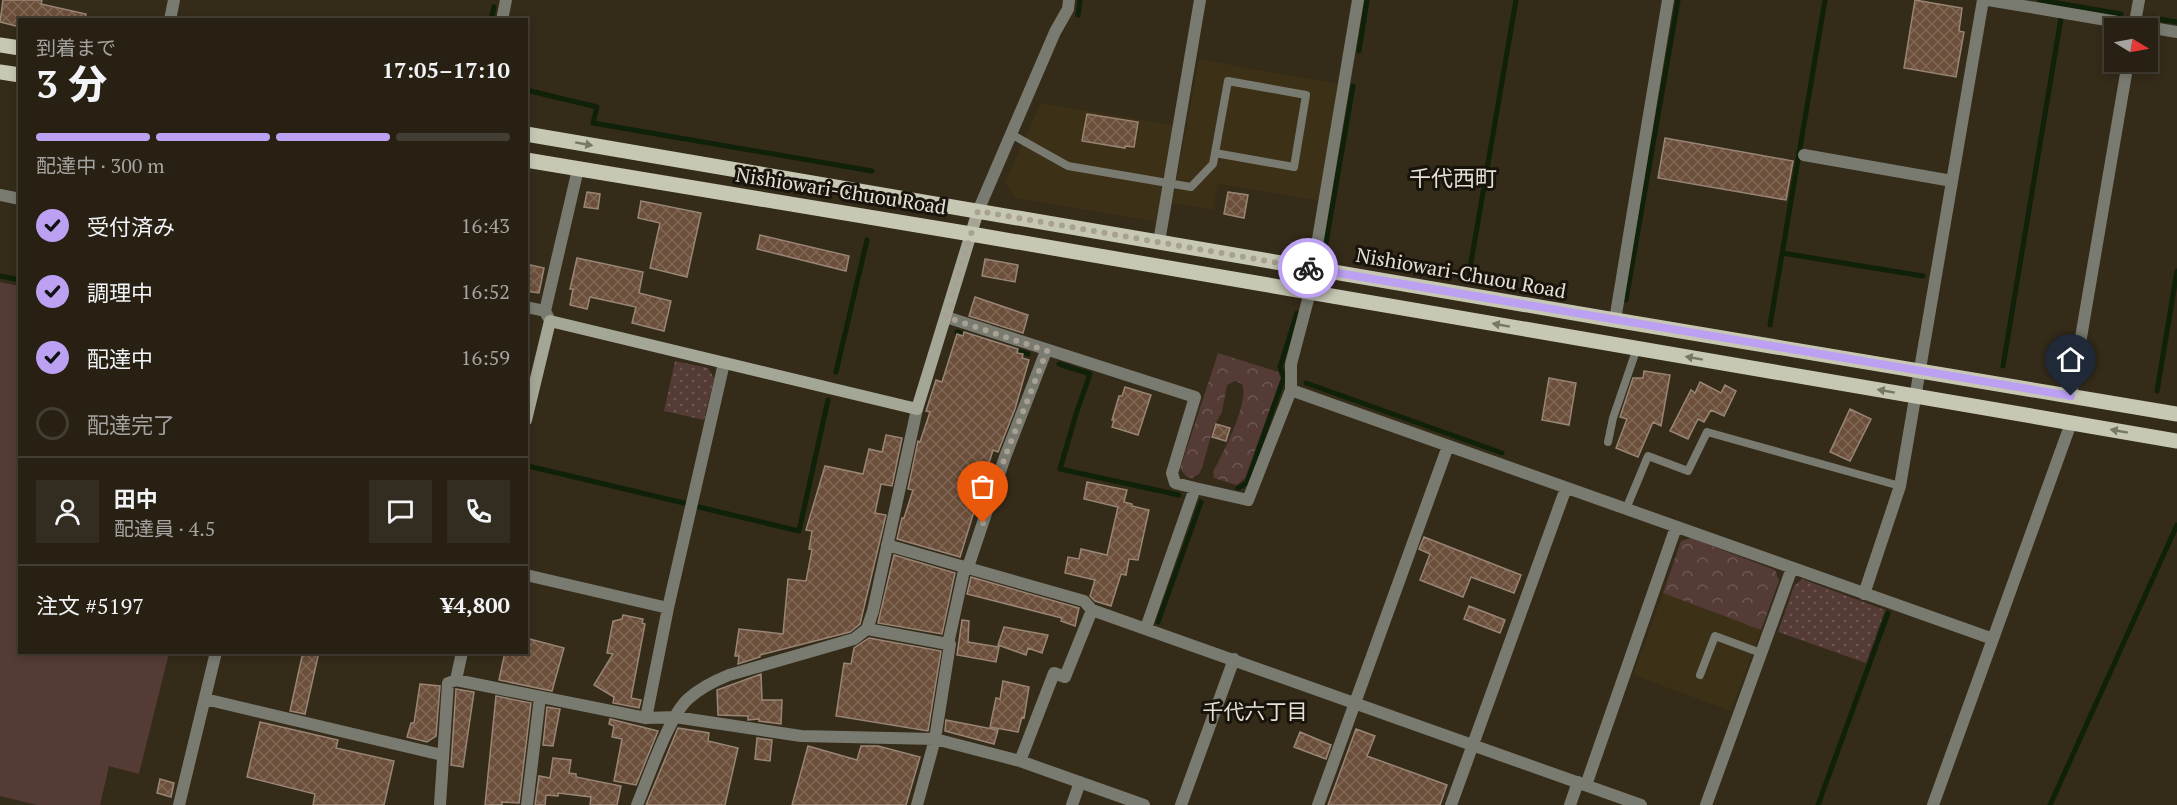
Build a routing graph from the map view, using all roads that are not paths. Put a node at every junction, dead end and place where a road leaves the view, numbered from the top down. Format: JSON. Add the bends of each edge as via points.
{"nodes":[{"id":1,"x":174,"y":0,"type":"edge"},
{"id":2,"x":506,"y":0,"type":"edge"},
{"id":3,"x":1069,"y":0,"type":"edge"},
{"id":4,"x":1200,"y":0,"type":"edge"},
{"id":5,"x":1358,"y":0,"type":"edge"},
{"id":6,"x":1668,"y":0,"type":"edge"},
{"id":7,"x":1983,"y":0,"type":"edge"},
{"id":8,"x":1988,"y":0,"type":"edge"},
{"id":9,"x":2139,"y":0,"type":"edge"},
{"id":10,"x":170,"y":18,"type":"edge"},
{"id":11,"x":502,"y":18,"type":"edge"},
{"id":12,"x":2136,"y":18,"type":"edge"},
{"id":13,"x":2104,"y":21,"type":"edge"},
{"id":14,"x":2158,"y":30,"type":"edge"},
{"id":15,"x":2177,"y":32,"type":"edge"},
{"id":16,"x":0,"y":45,"type":"edge"},
{"id":17,"x":18,"y":48,"type":"edge"},
{"id":18,"x":0,"y":72,"type":"edge"},
{"id":19,"x":2126,"y":72,"type":"edge"},
{"id":20,"x":18,"y":75,"type":"edge"},
{"id":21,"x":528,"y":134,"type":"edge"},
{"id":22,"x":1011,"y":134,"type":"junction"},
{"id":23,"x":1215,"y":153,"type":"junction"},
{"id":24,"x":1804,"y":155,"type":"dead end"},
{"id":25,"x":528,"y":160,"type":"edge"},
{"id":26,"x":578,"y":169,"type":"junction"},
{"id":27,"x":1952,"y":181,"type":"junction"},
{"id":28,"x":1169,"y":183,"type":"junction"},
{"id":29,"x":0,"y":195,"type":"edge"},
{"id":30,"x":18,"y":199,"type":"edge"},
{"id":31,"x":978,"y":211,"type":"junction"},
{"id":32,"x":971,"y":234,"type":"junction"},
{"id":33,"x":1159,"y":242,"type":"junction"},
{"id":34,"x":1313,"y":269,"type":"junction"},
{"id":35,"x":1310,"y":292,"type":"junction"},
{"id":36,"x":528,"y":308,"type":"edge"},
{"id":37,"x":547,"y":316,"type":"junction"},
{"id":38,"x":946,"y":317,"type":"junction"},
{"id":39,"x":1615,"y":320,"type":"junction"},
{"id":40,"x":1637,"y":348,"type":"junction"},
{"id":41,"x":1047,"y":351,"type":"junction"},
{"id":42,"x":724,"y":363,"type":"junction"},
{"id":43,"x":1919,"y":370,"type":"junction"},
{"id":44,"x":1291,"y":390,"type":"junction"},
{"id":45,"x":1914,"y":396,"type":"junction"},
{"id":46,"x":2071,"y":396,"type":"junction"},
{"id":47,"x":917,"y":409,"type":"junction"},
{"id":48,"x":528,"y":410,"type":"edge"},
{"id":49,"x":2177,"y":414,"type":"edge"},
{"id":50,"x":2070,"y":423,"type":"junction"},
{"id":51,"x":2177,"y":441,"type":"edge"},
{"id":52,"x":1608,"y":442,"type":"dead end"},
{"id":53,"x":1449,"y":446,"type":"junction"},
{"id":54,"x":1900,"y":486,"type":"junction"},
{"id":55,"x":1195,"y":488,"type":"junction"},
{"id":56,"x":1566,"y":488,"type":"junction"},
{"id":57,"x":1626,"y":509,"type":"junction"},
{"id":58,"x":1676,"y":527,"type":"junction"},
{"id":59,"x":887,"y":545,"type":"junction"},
{"id":60,"x":967,"y":567,"type":"junction"},
{"id":61,"x":1792,"y":568,"type":"junction"},
{"id":62,"x":528,"y":575,"type":"edge"},
{"id":63,"x":1864,"y":594,"type":"junction"},
{"id":64,"x":668,"y":608,"type":"junction"},
{"id":65,"x":1092,"y":610,"type":"junction"},
{"id":66,"x":1146,"y":628,"type":"junction"},
{"id":67,"x":867,"y":629,"type":"junction"},
{"id":68,"x":1993,"y":639,"type":"junction"},
{"id":69,"x":948,"y":644,"type":"junction"},
{"id":70,"x":1761,"y":653,"type":"junction"},
{"id":71,"x":216,"y":654,"type":"edge"},
{"id":72,"x":462,"y":654,"type":"edge"},
{"id":73,"x":1234,"y":659,"type":"junction"},
{"id":74,"x":1700,"y":675,"type":"dead end"},
{"id":75,"x":456,"y":680,"type":"junction"},
{"id":76,"x":540,"y":697,"type":"junction"},
{"id":77,"x":205,"y":699,"type":"junction"},
{"id":78,"x":1354,"y":702,"type":"junction"},
{"id":79,"x":675,"y":717,"type":"junction"},
{"id":80,"x":646,"y":718,"type":"junction"},
{"id":81,"x":935,"y":739,"type":"junction"},
{"id":82,"x":1473,"y":745,"type":"junction"},
{"id":83,"x":442,"y":755,"type":"junction"},
{"id":84,"x":1020,"y":761,"type":"junction"},
{"id":85,"x":1080,"y":782,"type":"junction"},
{"id":86,"x":1582,"y":784,"type":"junction"},
{"id":87,"x":179,"y":805,"type":"edge"},
{"id":88,"x":440,"y":805,"type":"edge"},
{"id":89,"x":527,"y":805,"type":"edge"},
{"id":90,"x":637,"y":805,"type":"edge"},
{"id":91,"x":917,"y":805,"type":"edge"},
{"id":92,"x":1072,"y":805,"type":"edge"},
{"id":93,"x":1144,"y":805,"type":"edge"},
{"id":94,"x":1182,"y":805,"type":"edge"},
{"id":95,"x":1318,"y":805,"type":"edge"},
{"id":96,"x":1451,"y":805,"type":"edge"},
{"id":97,"x":1570,"y":805,"type":"edge"},
{"id":98,"x":1641,"y":805,"type":"edge"},
{"id":99,"x":1706,"y":805,"type":"edge"},
{"id":100,"x":1934,"y":805,"type":"edge"}],
"edges":[{"from":1,"to":10,"type":"street"},
{"from":2,"to":11,"type":"street"},
{"from":3,"to":22,"type":"street"},
{"from":4,"to":28,"type":"street"},
{"from":5,"to":34,"type":"street"},
{"from":6,"to":39,"type":"street"},
{"from":7,"to":27,"type":"street"},
{"from":8,"to":13,"type":"street"},
{"from":9,"to":12,"type":"street"},
{"from":14,"to":15,"type":"street"},
{"from":16,"to":17,"type":"main road"},
{"from":18,"to":20,"type":"main road"},
{"from":19,"to":46,"type":"street"},
{"from":21,"to":31,"type":"main road","name":"Nishiowari-Chuou Road","one_way":true},
{"from":22,"to":28,"type":"lane","via":[[1068,166]]},
{"from":22,"to":31,"type":"street"},
{"from":23,"to":23,"type":"lane","via":[[1294,166],[1306,94],[1228,81]]},
{"from":23,"to":28,"type":"lane","via":[[1213,164],[1191,187]]},
{"from":24,"to":27,"type":"street"},
{"from":25,"to":26,"type":"main road","name":"Nishiowari-Chuou Road"},
{"from":26,"to":32,"type":"main road","name":"Nishiowari-Chuou Road"},
{"from":26,"to":37,"type":"street"},
{"from":27,"to":43,"type":"street"},
{"from":28,"to":33,"type":"street"},
{"from":29,"to":30,"type":"street"},
{"from":31,"to":32,"type":"street"},
{"from":31,"to":33,"type":"main road","name":"Nishiowari-Chuou Road"},
{"from":32,"to":35,"type":"main road","name":"Nishiowari-Chuou Road"},
{"from":32,"to":38,"type":"street"},
{"from":33,"to":34,"type":"main road","name":"Nishiowari-Chuou Road"},
{"from":34,"to":39,"type":"main road","name":"Nishiowari-Chuou Road"},
{"from":40,"to":35,"type":"main road","name":"Nishiowari-Chuou Road","one_way":true},
{"from":35,"to":44,"type":"street","via":[[1291,364]]},
{"from":36,"to":37,"type":"street"},
{"from":37,"to":42,"type":"street"},
{"from":37,"to":48,"type":"street"},
{"from":38,"to":41,"type":"street"},
{"from":38,"to":47,"type":"street"},
{"from":39,"to":43,"type":"main road","name":"Nishiowari-Chuou Road"},
{"from":45,"to":40,"type":"main road","name":"Nishiowari-Chuou Road","one_way":true},
{"from":40,"to":52,"type":"lane"},
{"from":41,"to":55,"type":"street","via":[[1195,397],[1172,473],[1175,483]]},
{"from":41,"to":60,"type":"street"},
{"from":42,"to":47,"type":"street"},
{"from":42,"to":64,"type":"street"},
{"from":43,"to":45,"type":"street"},
{"from":43,"to":46,"type":"main road","name":"Nishiowari-Chuou Road"},
{"from":44,"to":53,"type":"street"},
{"from":44,"to":55,"type":"street","via":[[1248,500]]},
{"from":45,"to":50,"type":"main road","name":"Nishiowari-Chuou Road"},
{"from":45,"to":54,"type":"street"},
{"from":46,"to":49,"type":"main road","name":"Nishiowari-Chuou Road"},
{"from":47,"to":59,"type":"street"},
{"from":51,"to":50,"type":"main road","name":"Nishiowari-Chuou Road","one_way":true},
{"from":50,"to":68,"type":"street"},
{"from":53,"to":56,"type":"street"},
{"from":53,"to":78,"type":"street"},
{"from":54,"to":57,"type":"lane","via":[[1707,432],[1688,471],[1648,456]]},
{"from":54,"to":63,"type":"street"},
{"from":55,"to":66,"type":"street"},
{"from":56,"to":57,"type":"street"},
{"from":56,"to":82,"type":"street"},
{"from":57,"to":58,"type":"street"},
{"from":58,"to":61,"type":"street"},
{"from":58,"to":86,"type":"street"},
{"from":59,"to":60,"type":"street"},
{"from":59,"to":67,"type":"street"},
{"from":60,"to":65,"type":"street","via":[[1084,602]]},
{"from":60,"to":69,"type":"street"},
{"from":61,"to":63,"type":"street"},
{"from":61,"to":70,"type":"street"},
{"from":62,"to":64,"type":"street"},
{"from":63,"to":68,"type":"street"},
{"from":64,"to":80,"type":"street"},
{"from":65,"to":66,"type":"street"},
{"from":65,"to":84,"type":"street","via":[[1065,677],[1054,673]]},
{"from":66,"to":73,"type":"street"},
{"from":67,"to":69,"type":"street"},
{"from":67,"to":79,"type":"street","via":[[854,639],[709,683],[687,700]]},
{"from":68,"to":100,"type":"street"},
{"from":69,"to":81,"type":"street"},
{"from":70,"to":74,"type":"lane","via":[[1715,636]]},
{"from":70,"to":99,"type":"street"},
{"from":71,"to":77,"type":"street"},
{"from":72,"to":75,"type":"street"},
{"from":73,"to":78,"type":"street"},
{"from":73,"to":94,"type":"street"},
{"from":75,"to":76,"type":"street"},
{"from":75,"to":83,"type":"street","via":[[448,683]]},
{"from":76,"to":80,"type":"street"},
{"from":76,"to":89,"type":"street"},
{"from":77,"to":83,"type":"street"},
{"from":77,"to":87,"type":"street"},
{"from":78,"to":82,"type":"street"},
{"from":78,"to":95,"type":"street"},
{"from":79,"to":80,"type":"street"},
{"from":79,"to":81,"type":"street","via":[[801,736]]},
{"from":79,"to":90,"type":"street"},
{"from":81,"to":84,"type":"street"},
{"from":81,"to":91,"type":"street"},
{"from":82,"to":86,"type":"street"},
{"from":82,"to":96,"type":"street"},
{"from":83,"to":88,"type":"street"},
{"from":84,"to":85,"type":"street"},
{"from":85,"to":92,"type":"street"},
{"from":85,"to":93,"type":"street"},
{"from":86,"to":97,"type":"street"},
{"from":86,"to":98,"type":"street"}]}
